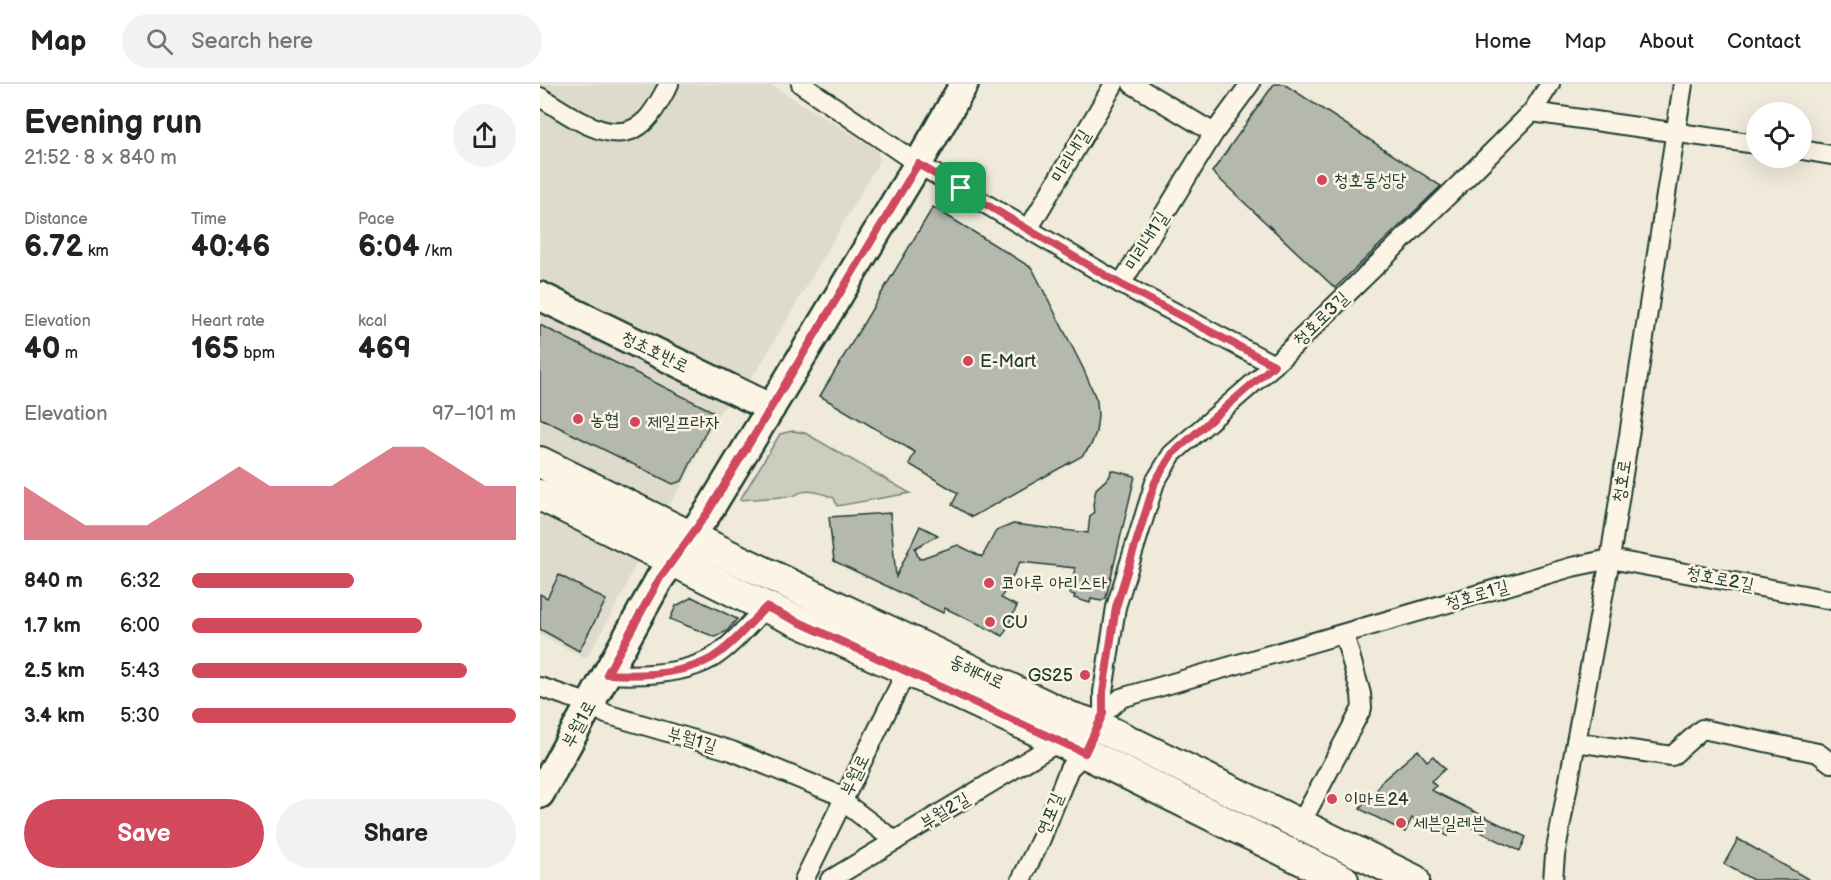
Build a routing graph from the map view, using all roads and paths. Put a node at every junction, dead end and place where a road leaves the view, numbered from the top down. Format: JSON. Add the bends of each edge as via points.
{"nodes":[{"id":1,"x":669,"y":84,"type":"edge"},
{"id":2,"x":801,"y":84,"type":"edge"},
{"id":3,"x":964,"y":84,"type":"edge"},
{"id":4,"x":1114,"y":84,"type":"edge"},
{"id":5,"x":1132,"y":84,"type":"edge"},
{"id":6,"x":1250,"y":84,"type":"edge"},
{"id":7,"x":1550,"y":84,"type":"edge"},
{"id":8,"x":1683,"y":84,"type":"edge"},
{"id":9,"x":540,"y":97,"type":"edge"},
{"id":10,"x":1532,"y":112,"type":"junction"},
{"id":11,"x":1676,"y":132,"type":"junction"},
{"id":12,"x":1214,"y":133,"type":"junction"},
{"id":13,"x":1746,"y":142,"type":"edge"},
{"id":14,"x":1812,"y":152,"type":"edge"},
{"id":15,"x":1831,"y":155,"type":"edge"},
{"id":16,"x":918,"y":164,"type":"junction"},
{"id":17,"x":1029,"y":228,"type":"junction"},
{"id":18,"x":1120,"y":284,"type":"junction"},
{"id":19,"x":540,"y":296,"type":"edge"},
{"id":20,"x":1274,"y":365,"type":"junction"},
{"id":21,"x":771,"y":408,"type":"junction"},
{"id":22,"x":540,"y":462,"type":"edge"},
{"id":23,"x":540,"y":495,"type":"edge"},
{"id":24,"x":690,"y":535,"type":"junction"},
{"id":25,"x":1610,"y":559,"type":"junction"},
{"id":26,"x":672,"y":560,"type":"junction"},
{"id":27,"x":1831,"y":600,"type":"edge"},
{"id":28,"x":766,"y":607,"type":"junction"},
{"id":29,"x":1344,"y":634,"type":"junction"},
{"id":30,"x":907,"y":670,"type":"junction"},
{"id":31,"x":607,"y":674,"type":"junction"},
{"id":32,"x":540,"y":687,"type":"edge"},
{"id":33,"x":590,"y":704,"type":"junction"},
{"id":34,"x":1101,"y":720,"type":"junction"},
{"id":35,"x":1576,"y":742,"type":"junction"},
{"id":36,"x":1073,"y":747,"type":"junction"},
{"id":37,"x":1831,"y":763,"type":"edge"},
{"id":38,"x":540,"y":794,"type":"edge"},
{"id":39,"x":843,"y":799,"type":"junction"},
{"id":40,"x":1300,"y":825,"type":"junction"},
{"id":41,"x":895,"y":841,"type":"junction"},
{"id":42,"x":1552,"y":879,"type":"edge"},
{"id":43,"x":804,"y":880,"type":"edge"},
{"id":44,"x":830,"y":880,"type":"edge"},
{"id":45,"x":1021,"y":880,"type":"edge"},
{"id":46,"x":1349,"y":880,"type":"edge"},
{"id":47,"x":1414,"y":880,"type":"edge"}],
"edges":[{"from":1,"to":9,"type":"street","via":[[646,120],[616,132],[579,121]]},
{"from":2,"to":16,"type":"street"},
{"from":3,"to":16,"type":"street","name":"부월1로"},
{"from":4,"to":17,"type":"street","name":"미리내길"},
{"from":5,"to":12,"type":"street"},
{"from":6,"to":12,"type":"street","name":"미리내1길"},
{"from":7,"to":10,"type":"street","name":"청호로3길"},
{"from":8,"to":11,"type":"street","name":"청호로"},
{"from":10,"to":11,"type":"street"},
{"from":10,"to":20,"type":"street","name":"청호로3길"},
{"from":11,"to":13,"type":"street"},
{"from":11,"to":25,"type":"street","name":"청호로"},
{"from":12,"to":18,"type":"street","name":"미리내1길"},
{"from":14,"to":15,"type":"street"},
{"from":16,"to":17,"type":"street"},
{"from":16,"to":21,"type":"street","name":"부월1로"},
{"from":17,"to":18,"type":"street"},
{"from":18,"to":20,"type":"street","name":"미리내1길"},
{"from":19,"to":21,"type":"street","name":"청초호반로"},
{"from":20,"to":34,"type":"street","name":"청호로3길","via":[[1172,454],[1155,482],[1116,607]]},
{"from":21,"to":24,"type":"street","name":"부월1로"},
{"from":22,"to":24,"type":"main road","name":"동해대로"},
{"from":23,"to":26,"type":"main road","name":"동해대로"},
{"from":24,"to":26,"type":"street","name":"부월1로"},
{"from":24,"to":34,"type":"main road","name":"동해대로","via":[[1070,717]]},
{"from":25,"to":27,"type":"street","name":"청호로2길"},
{"from":25,"to":29,"type":"street","name":"청호로1길"},
{"from":25,"to":35,"type":"street","name":"청호로"},
{"from":26,"to":28,"type":"main road","name":"동해대로"},
{"from":26,"to":31,"type":"street","name":"부월1로"},
{"from":28,"to":30,"type":"main road","name":"동해대로"},
{"from":28,"to":31,"type":"street","via":[[729,644],[701,663],[656,673]]},
{"from":29,"to":34,"type":"street","name":"청호로1길","via":[[1121,698]]},
{"from":29,"to":40,"type":"street","via":[[1362,708]]},
{"from":30,"to":36,"type":"main road","name":"동해대로"},
{"from":30,"to":39,"type":"street","name":"부월로"},
{"from":31,"to":33,"type":"street","name":"부월1로"},
{"from":32,"to":33,"type":"street","name":"부월1길"},
{"from":33,"to":38,"type":"street","name":"부월1로"},
{"from":33,"to":39,"type":"street","name":"부월1길","via":[[606,714],[732,751]]},
{"from":34,"to":36,"type":"main road"},
{"from":34,"to":40,"type":"main road","name":"동해대로"},
{"from":35,"to":37,"type":"street","via":[[1672,756],[1702,729],[1818,753]]},
{"from":35,"to":42,"type":"street","name":"청호로"},
{"from":36,"to":41,"type":"street","name":"부월2길"},
{"from":36,"to":45,"type":"street","name":"연포길","via":[[1041,839]]},
{"from":36,"to":46,"type":"main road","name":"동해대로"},
{"from":39,"to":41,"type":"street","name":"부월1길"},
{"from":39,"to":43,"type":"street","name":"부월로"},
{"from":40,"to":47,"type":"main road","name":"동해대로"},
{"from":41,"to":44,"type":"street","name":"부월2길"}]}
